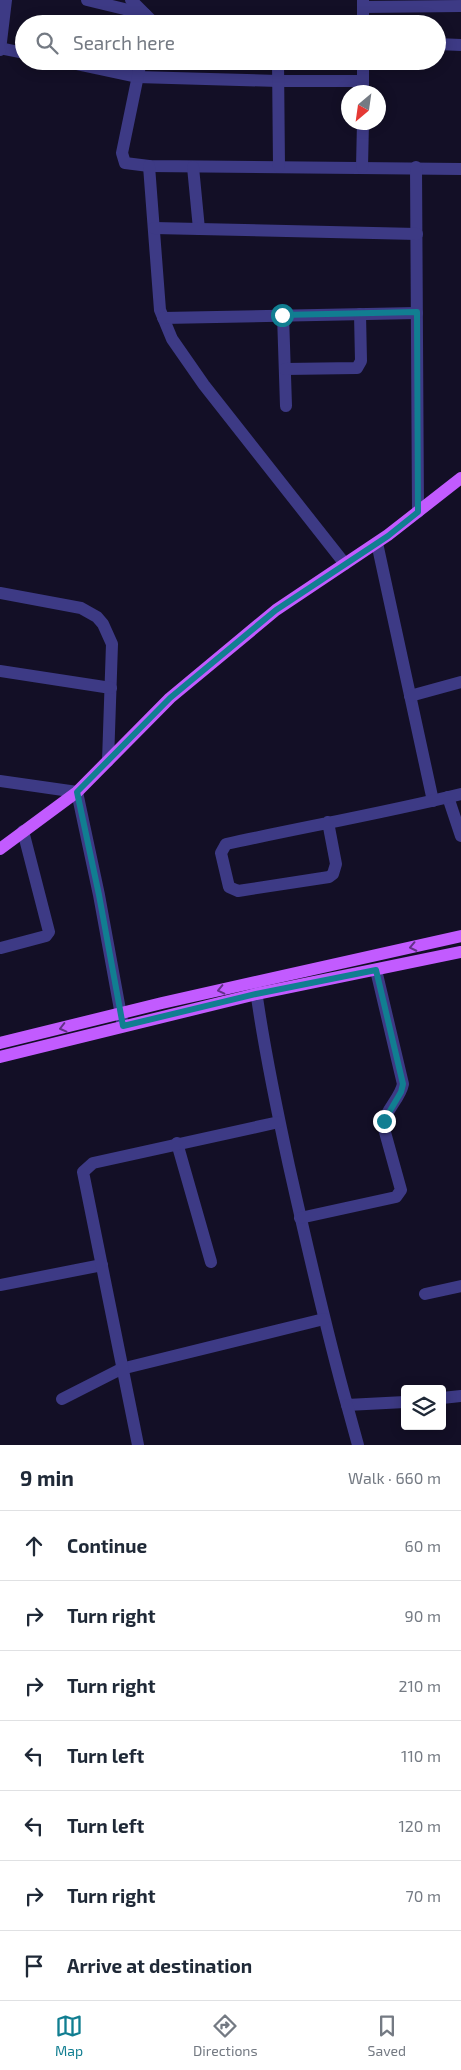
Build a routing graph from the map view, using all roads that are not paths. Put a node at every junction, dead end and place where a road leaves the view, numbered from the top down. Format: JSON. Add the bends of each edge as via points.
{"nodes":[{"id":1,"x":6,"y":0,"type":"edge"},
{"id":2,"x":87,"y":0,"type":"edge"},
{"id":3,"x":131,"y":0,"type":"edge"},
{"id":4,"x":363,"y":4,"type":"edge"},
{"id":5,"x":461,"y":6,"type":"edge"},
{"id":6,"x":134,"y":15,"type":"edge"},
{"id":7,"x":144,"y":15,"type":"edge"},
{"id":8,"x":446,"y":44,"type":"edge"},
{"id":9,"x":461,"y":45,"type":"edge"},
{"id":10,"x":0,"y":49,"type":"edge"},
{"id":11,"x":15,"y":52,"type":"edge"},
{"id":12,"x":104,"y":70,"type":"edge"},
{"id":13,"x":139,"y":70,"type":"edge"},
{"id":14,"x":278,"y":70,"type":"edge"},
{"id":15,"x":363,"y":70,"type":"edge"},
{"id":16,"x":137,"y":77,"type":"junction"},
{"id":17,"x":278,"y":81,"type":"junction"},
{"id":18,"x":341,"y":85,"type":"edge"},
{"id":19,"x":363,"y":85,"type":"edge"},
{"id":20,"x":362,"y":130,"type":"edge"},
{"id":21,"x":149,"y":166,"type":"junction"},
{"id":22,"x":192,"y":166,"type":"junction"},
{"id":23,"x":279,"y":167,"type":"junction"},
{"id":24,"x":362,"y":167,"type":"junction"},
{"id":25,"x":416,"y":167,"type":"junction"},
{"id":26,"x":461,"y":169,"type":"edge"},
{"id":27,"x":154,"y":228,"type":"junction"},
{"id":28,"x":199,"y":229,"type":"junction"},
{"id":29,"x":417,"y":234,"type":"junction"},
{"id":30,"x":417,"y":312,"type":"junction"},
{"id":31,"x":360,"y":314,"type":"junction"},
{"id":32,"x":282,"y":315,"type":"junction"},
{"id":33,"x":163,"y":318,"type":"junction"},
{"id":34,"x":285,"y":369,"type":"junction"},
{"id":35,"x":286,"y":406,"type":"dead end"},
{"id":36,"x":461,"y":478,"type":"edge"},
{"id":37,"x":418,"y":512,"type":"junction"},
{"id":38,"x":377,"y":543,"type":"junction"},
{"id":39,"x":346,"y":564,"type":"junction"},
{"id":40,"x":0,"y":593,"type":"edge"},
{"id":41,"x":0,"y":671,"type":"edge"},
{"id":42,"x":461,"y":682,"type":"edge"},
{"id":43,"x":111,"y":688,"type":"junction"},
{"id":44,"x":410,"y":696,"type":"junction"},
{"id":45,"x":108,"y":760,"type":"junction"},
{"id":46,"x":0,"y":781,"type":"edge"},
{"id":47,"x":77,"y":792,"type":"junction"},
{"id":48,"x":461,"y":794,"type":"edge"},
{"id":49,"x":448,"y":797,"type":"junction"},
{"id":50,"x":433,"y":801,"type":"junction"},
{"id":51,"x":328,"y":822,"type":"junction"},
{"id":52,"x":23,"y":831,"type":"junction"},
{"id":53,"x":461,"y":836,"type":"edge"},
{"id":54,"x":0,"y":849,"type":"edge"},
{"id":55,"x":461,"y":936,"type":"edge"},
{"id":56,"x":1,"y":948,"type":"edge"},
{"id":57,"x":461,"y":952,"type":"edge"},
{"id":58,"x":376,"y":970,"type":"junction"},
{"id":59,"x":256,"y":988,"type":"junction"},
{"id":60,"x":121,"y":1020,"type":"junction"},
{"id":61,"x":0,"y":1043,"type":"edge"},
{"id":62,"x":0,"y":1057,"type":"edge"},
{"id":63,"x":279,"y":1122,"type":"junction"},
{"id":64,"x":177,"y":1143,"type":"junction"},
{"id":65,"x":300,"y":1218,"type":"junction"},
{"id":66,"x":211,"y":1262,"type":"dead end"},
{"id":67,"x":102,"y":1265,"type":"junction"},
{"id":68,"x":0,"y":1285,"type":"edge"},
{"id":69,"x":461,"y":1286,"type":"edge"},
{"id":70,"x":425,"y":1294,"type":"dead end"},
{"id":71,"x":324,"y":1319,"type":"junction"},
{"id":72,"x":121,"y":1369,"type":"junction"},
{"id":73,"x":461,"y":1396,"type":"edge"},
{"id":74,"x":446,"y":1398,"type":"edge"},
{"id":75,"x":62,"y":1399,"type":"dead end"},
{"id":76,"x":401,"y":1402,"type":"edge"},
{"id":77,"x":347,"y":1405,"type":"junction"},
{"id":78,"x":138,"y":1445,"type":"edge"},
{"id":79,"x":358,"y":1445,"type":"edge"}],
"edges":[{"from":1,"to":10,"type":"street"},
{"from":2,"to":6,"type":"street"},
{"from":3,"to":7,"type":"street"},
{"from":4,"to":5,"type":"street"},
{"from":8,"to":9,"type":"street"},
{"from":10,"to":11,"type":"street"},
{"from":12,"to":16,"type":"street"},
{"from":13,"to":16,"type":"street"},
{"from":14,"to":17,"type":"street"},
{"from":15,"to":19,"type":"street"},
{"from":16,"to":17,"type":"street"},
{"from":16,"to":21,"type":"street","via":[[122,153],[123,160],[130,164]]},
{"from":17,"to":18,"type":"street"},
{"from":17,"to":23,"type":"street"},
{"from":20,"to":24,"type":"street"},
{"from":21,"to":22,"type":"street"},
{"from":21,"to":27,"type":"street"},
{"from":22,"to":23,"type":"street"},
{"from":22,"to":28,"type":"street"},
{"from":23,"to":24,"type":"street"},
{"from":24,"to":25,"type":"street"},
{"from":25,"to":26,"type":"street"},
{"from":25,"to":29,"type":"street"},
{"from":27,"to":28,"type":"street"},
{"from":27,"to":33,"type":"street"},
{"from":28,"to":29,"type":"street"},
{"from":29,"to":30,"type":"street"},
{"from":30,"to":31,"type":"street"},
{"from":30,"to":37,"type":"street"},
{"from":31,"to":32,"type":"street"},
{"from":31,"to":34,"type":"street","via":[[361,361],[357,368]]},
{"from":32,"to":33,"type":"street"},
{"from":32,"to":34,"type":"street"},
{"from":33,"to":39,"type":"street","via":[[172,339],[204,385]]},
{"from":34,"to":35,"type":"street"},
{"from":36,"to":37,"type":"main road"},
{"from":37,"to":38,"type":"main road"},
{"from":38,"to":39,"type":"main road"},
{"from":38,"to":44,"type":"street"},
{"from":39,"to":45,"type":"main road","via":[[276,610],[170,698]]},
{"from":40,"to":43,"type":"street","via":[[81,608],[97,617],[112,644]]},
{"from":41,"to":43,"type":"street"},
{"from":42,"to":44,"type":"street"},
{"from":43,"to":45,"type":"street"},
{"from":44,"to":50,"type":"street"},
{"from":45,"to":47,"type":"main road"},
{"from":46,"to":47,"type":"street"},
{"from":47,"to":52,"type":"main road"},
{"from":47,"to":60,"type":"street"},
{"from":48,"to":49,"type":"street"},
{"from":49,"to":50,"type":"street"},
{"from":49,"to":53,"type":"street"},
{"from":50,"to":51,"type":"street"},
{"from":51,"to":51,"type":"street","via":[[226,844],[221,853],[229,887],[238,891],[329,877],[336,864]]},
{"from":52,"to":54,"type":"main road"},
{"from":52,"to":56,"type":"street","via":[[49,932],[46,936]]},
{"from":55,"to":59,"type":"main road","one_way":true},
{"from":57,"to":58,"type":"main road"},
{"from":58,"to":59,"type":"main road"},
{"from":58,"to":65,"type":"street","via":[[403,1084],[383,1125],[401,1190],[396,1197]]},
{"from":59,"to":60,"type":"main road"},
{"from":59,"to":63,"type":"street"},
{"from":60,"to":61,"type":"main road","one_way":true},
{"from":60,"to":62,"type":"main road"},
{"from":63,"to":64,"type":"street"},
{"from":63,"to":65,"type":"street"},
{"from":64,"to":66,"type":"street"},
{"from":64,"to":67,"type":"street","via":[[93,1163],[83,1172]]},
{"from":65,"to":71,"type":"street"},
{"from":67,"to":68,"type":"street"},
{"from":67,"to":72,"type":"street"},
{"from":69,"to":70,"type":"street"},
{"from":71,"to":72,"type":"street"},
{"from":71,"to":77,"type":"street"},
{"from":72,"to":75,"type":"street"},
{"from":72,"to":78,"type":"street"},
{"from":73,"to":74,"type":"street"},
{"from":76,"to":77,"type":"street"},
{"from":77,"to":79,"type":"street"}]}
